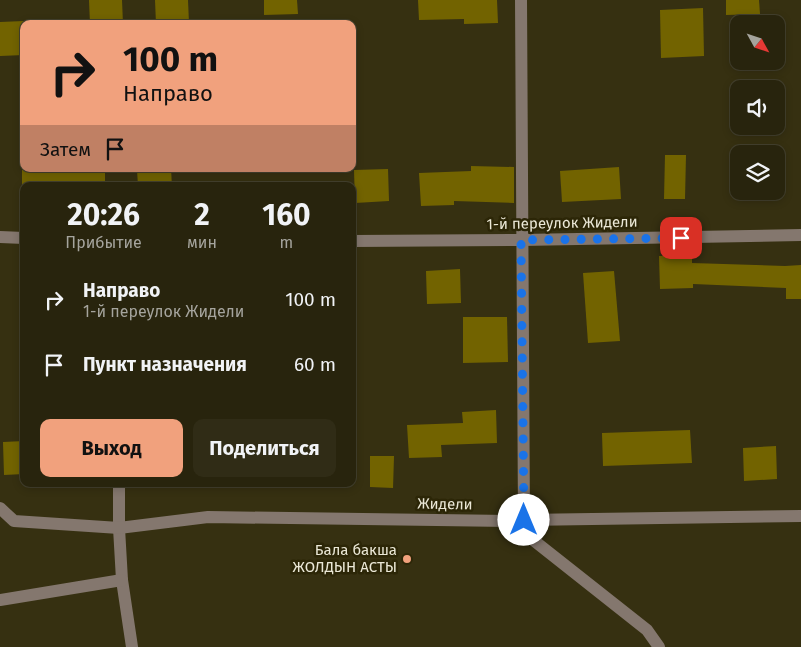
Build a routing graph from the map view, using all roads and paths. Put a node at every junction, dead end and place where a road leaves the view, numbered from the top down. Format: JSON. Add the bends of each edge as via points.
{"nodes":[{"id":1,"x":521,"y":0,"type":"edge"},
{"id":2,"x":801,"y":235,"type":"edge"},
{"id":3,"x":0,"y":237,"type":"edge"},
{"id":4,"x":20,"y":238,"type":"edge"},
{"id":5,"x":521,"y":240,"type":"junction"},
{"id":6,"x":356,"y":241,"type":"edge"},
{"id":7,"x":119,"y":487,"type":"edge"},
{"id":8,"x":0,"y":508,"type":"edge"},
{"id":9,"x":801,"y":516,"type":"edge"},
{"id":10,"x":524,"y":520,"type":"junction"},
{"id":11,"x":509,"y":522,"type":"junction"},
{"id":12,"x":119,"y":528,"type":"junction"},
{"id":13,"x":122,"y":580,"type":"junction"},
{"id":14,"x":0,"y":600,"type":"edge"},
{"id":15,"x":132,"y":647,"type":"edge"},
{"id":16,"x":659,"y":647,"type":"edge"}],
"edges":[{"from":1,"to":5,"type":"street"},
{"from":2,"to":5,"type":"street","name":"1-й переулок Жидели"},
{"from":3,"to":4,"type":"street"},
{"from":5,"to":6,"type":"street","name":"1-й переулок Жидели"},
{"from":5,"to":10,"type":"street"},
{"from":7,"to":12,"type":"street"},
{"from":8,"to":12,"type":"street","name":"Жидели","via":[[14,521]]},
{"from":9,"to":10,"type":"street","name":"Жидели"},
{"from":10,"to":11,"type":"street","name":"Жидели"},
{"from":11,"to":12,"type":"street","name":"Жидели","via":[[208,517]]},
{"from":11,"to":16,"type":"street","via":[[647,630]]},
{"from":12,"to":13,"type":"street"},
{"from":13,"to":14,"type":"street"},
{"from":13,"to":15,"type":"street"}]}
